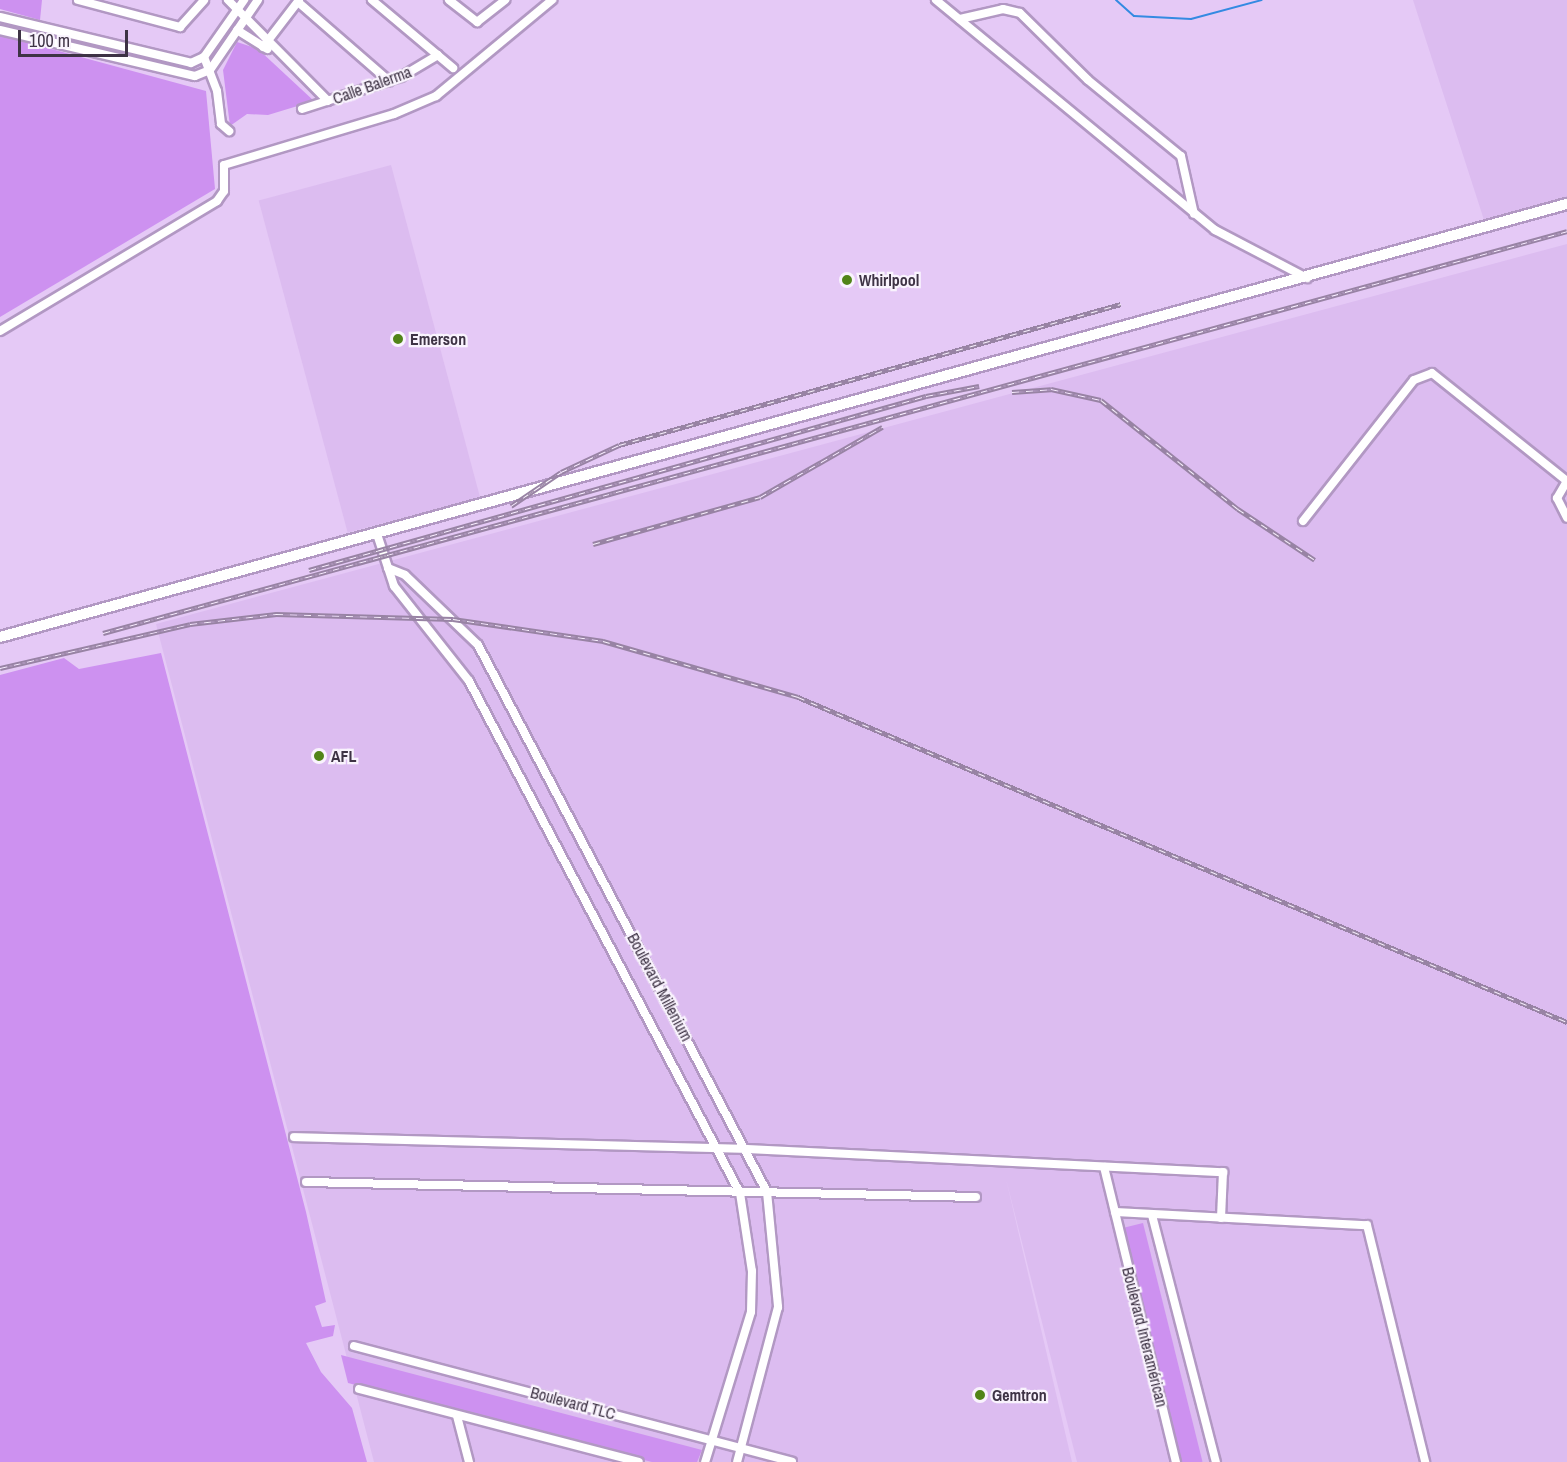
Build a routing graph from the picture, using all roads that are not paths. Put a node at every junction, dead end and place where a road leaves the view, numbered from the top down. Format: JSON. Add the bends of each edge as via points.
{"nodes":[{"id":1,"x":78,"y":0,"type":"edge"},
{"id":2,"x":204,"y":0,"type":"edge"},
{"id":3,"x":228,"y":0,"type":"edge"},
{"id":4,"x":243,"y":0,"type":"edge"},
{"id":5,"x":372,"y":0,"type":"edge"},
{"id":6,"x":449,"y":0,"type":"edge"},
{"id":7,"x":505,"y":0,"type":"edge"},
{"id":8,"x":552,"y":0,"type":"edge"},
{"id":9,"x":936,"y":0,"type":"edge"},
{"id":10,"x":298,"y":1,"type":"edge"},
{"id":11,"x":254,"y":2,"type":"edge"},
{"id":12,"x":237,"y":9,"type":"junction"},
{"id":13,"x":0,"y":17,"type":"edge"},
{"id":14,"x":246,"y":19,"type":"junction"},
{"id":15,"x":960,"y":19,"type":"junction"},
{"id":16,"x":20,"y":23,"type":"junction"},
{"id":17,"x":0,"y":30,"type":"edge"},
{"id":18,"x":237,"y":30,"type":"junction"},
{"id":19,"x":16,"y":35,"type":"junction"},
{"id":20,"x":266,"y":44,"type":"junction"},
{"id":21,"x":438,"y":55,"type":"junction"},
{"id":22,"x":204,"y":57,"type":"junction"},
{"id":23,"x":453,"y":68,"type":"dead end"},
{"id":24,"x":206,"y":72,"type":"junction"},
{"id":25,"x":389,"y":81,"type":"junction"},
{"id":26,"x":328,"y":101,"type":"junction"},
{"id":27,"x":303,"y":110,"type":"dead end"},
{"id":28,"x":229,"y":131,"type":"dead end"},
{"id":29,"x":1567,"y":204,"type":"edge"},
{"id":30,"x":1194,"y":214,"type":"junction"},
{"id":31,"x":1306,"y":278,"type":"junction"},
{"id":32,"x":0,"y":331,"type":"edge"},
{"id":33,"x":1565,"y":483,"type":"edge"},
{"id":34,"x":1567,"y":519,"type":"edge"},
{"id":35,"x":1304,"y":521,"type":"dead end"},
{"id":36,"x":376,"y":534,"type":"junction"},
{"id":37,"x":388,"y":568,"type":"junction"},
{"id":38,"x":0,"y":637,"type":"edge"},
{"id":39,"x":294,"y":1137,"type":"dead end"},
{"id":40,"x":718,"y":1149,"type":"junction"},
{"id":41,"x":746,"y":1149,"type":"junction"},
{"id":42,"x":1104,"y":1167,"type":"junction"},
{"id":43,"x":306,"y":1182,"type":"dead end"},
{"id":44,"x":767,"y":1192,"type":"junction"},
{"id":45,"x":740,"y":1193,"type":"junction"},
{"id":46,"x":976,"y":1197,"type":"dead end"},
{"id":47,"x":1115,"y":1212,"type":"junction"},
{"id":48,"x":1152,"y":1215,"type":"junction"},
{"id":49,"x":1221,"y":1218,"type":"junction"},
{"id":50,"x":354,"y":1346,"type":"dead end"},
{"id":51,"x":359,"y":1389,"type":"dead end"},
{"id":52,"x":457,"y":1416,"type":"junction"},
{"id":53,"x":712,"y":1440,"type":"junction"},
{"id":54,"x":740,"y":1448,"type":"junction"},
{"id":55,"x":469,"y":1462,"type":"edge"},
{"id":56,"x":639,"y":1462,"type":"edge"},
{"id":57,"x":705,"y":1462,"type":"edge"},
{"id":58,"x":737,"y":1462,"type":"edge"},
{"id":59,"x":792,"y":1462,"type":"edge"},
{"id":60,"x":1176,"y":1462,"type":"edge"},
{"id":61,"x":1216,"y":1462,"type":"edge"},
{"id":62,"x":1425,"y":1462,"type":"edge"}],
"edges":[{"from":1,"to":2,"type":"street","via":[[180,27]]},
{"from":3,"to":12,"type":"street"},
{"from":4,"to":12,"type":"street"},
{"from":5,"to":21,"type":"street"},
{"from":6,"to":7,"type":"street","via":[[477,22]]},
{"from":8,"to":32,"type":"street","via":[[436,96],[394,114],[224,165],[224,191],[217,201]]},
{"from":9,"to":15,"type":"street"},
{"from":10,"to":20,"type":"street"},
{"from":10,"to":25,"type":"street"},
{"from":11,"to":14,"type":"street"},
{"from":12,"to":14,"type":"street"},
{"from":12,"to":22,"type":"street"},
{"from":13,"to":16,"type":"street"},
{"from":14,"to":18,"type":"street"},
{"from":14,"to":20,"type":"street"},
{"from":15,"to":30,"type":"street"},
{"from":15,"to":30,"type":"street","via":[[1003,9],[1020,13],[1088,80],[1181,156]]},
{"from":16,"to":19,"type":"street"},
{"from":16,"to":22,"type":"street","via":[[191,63]]},
{"from":17,"to":19,"type":"street"},
{"from":18,"to":20,"type":"street"},
{"from":18,"to":24,"type":"street"},
{"from":19,"to":24,"type":"street","via":[[179,76]]},
{"from":20,"to":26,"type":"street"},
{"from":21,"to":23,"type":"street"},
{"from":21,"to":25,"type":"street","name":"Calle Balerma"},
{"from":22,"to":24,"type":"street"},
{"from":24,"to":28,"type":"street","via":[[221,124]]},
{"from":25,"to":26,"type":"street","name":"Calle Balerma"},
{"from":26,"to":27,"type":"street","name":"Calle Balerma"},
{"from":29,"to":31,"type":"street"},
{"from":30,"to":31,"type":"street","via":[[1229,241],[1285,262]]},
{"from":31,"to":36,"type":"street"},
{"from":33,"to":34,"type":"street","via":[[1557,498]]},
{"from":33,"to":35,"type":"street","via":[[1432,373],[1414,380]]},
{"from":36,"to":37,"type":"street","name":"Boulevard Millenium"},
{"from":36,"to":38,"type":"street"},
{"from":37,"to":40,"type":"street","name":"Boulevard Millenium","via":[[396,590],[469,681]]},
{"from":37,"to":41,"type":"street","name":"Boulevard Millenium","via":[[405,575],[478,645]]},
{"from":39,"to":40,"type":"street"},
{"from":40,"to":41,"type":"street"},
{"from":40,"to":45,"type":"street","name":"Boulevard Millenium"},
{"from":41,"to":42,"type":"street"},
{"from":41,"to":44,"type":"street","name":"Boulevard Millenium"},
{"from":42,"to":47,"type":"street","name":"Boulevard Interamérican"},
{"from":42,"to":49,"type":"street","via":[[1222,1172]]},
{"from":43,"to":45,"type":"street"},
{"from":44,"to":45,"type":"street"},
{"from":44,"to":46,"type":"street"},
{"from":44,"to":54,"type":"street","name":"Boulevard Millenium","via":[[778,1307]]},
{"from":45,"to":53,"type":"street","name":"Boulevard Millenium","via":[[752,1271],[751,1312]]},
{"from":47,"to":48,"type":"street"},
{"from":47,"to":60,"type":"street","name":"Boulevard Interamérican"},
{"from":48,"to":49,"type":"street"},
{"from":48,"to":61,"type":"street"},
{"from":49,"to":62,"type":"street","via":[[1367,1225]]},
{"from":50,"to":53,"type":"street","name":"Boulevard TLC"},
{"from":51,"to":52,"type":"street"},
{"from":52,"to":55,"type":"street"},
{"from":52,"to":56,"type":"street"},
{"from":53,"to":54,"type":"street","name":"Boulevard TLC"},
{"from":53,"to":57,"type":"street","name":"Boulevard Millenium"},
{"from":54,"to":58,"type":"street","name":"Boulevard Millenium"},
{"from":54,"to":59,"type":"street","name":"Boulevard TLC"}]}
